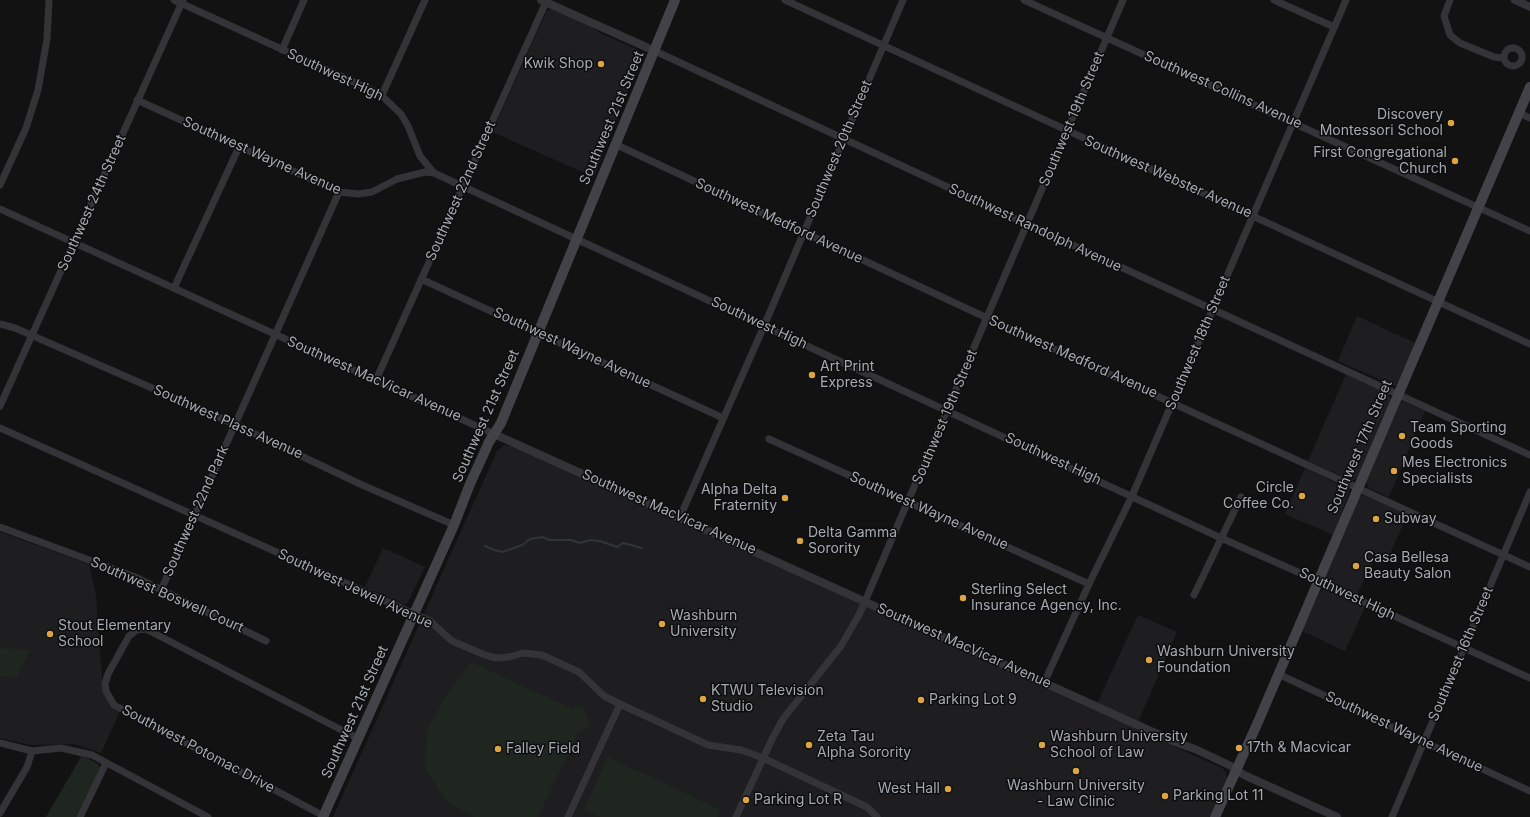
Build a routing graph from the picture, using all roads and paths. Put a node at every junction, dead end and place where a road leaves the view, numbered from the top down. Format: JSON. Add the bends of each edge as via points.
{"nodes":[{"id":1,"x":49,"y":0,"type":"edge"},
{"id":2,"x":304,"y":0,"type":"edge"},
{"id":3,"x":425,"y":0,"type":"edge"},
{"id":4,"x":675,"y":0,"type":"edge"},
{"id":5,"x":785,"y":0,"type":"edge"},
{"id":6,"x":903,"y":0,"type":"edge"},
{"id":7,"x":1024,"y":0,"type":"edge"},
{"id":8,"x":1123,"y":0,"type":"edge"},
{"id":9,"x":1274,"y":0,"type":"edge"},
{"id":10,"x":1346,"y":0,"type":"edge"},
{"id":11,"x":1450,"y":0,"type":"edge"},
{"id":12,"x":1515,"y":0,"type":"edge"},
{"id":13,"x":180,"y":1,"type":"edge"},
{"id":14,"x":544,"y":1,"type":"edge"},
{"id":15,"x":1530,"y":7,"type":"edge"},
{"id":16,"x":1334,"y":27,"type":"junction"},
{"id":17,"x":1107,"y":38,"type":"junction"},
{"id":18,"x":883,"y":46,"type":"junction"},
{"id":19,"x":282,"y":50,"type":"junction"},
{"id":20,"x":656,"y":50,"type":"junction"},
{"id":21,"x":1503,"y":58,"type":"dead end"},
{"id":22,"x":1530,"y":87,"type":"edge"},
{"id":23,"x":382,"y":95,"type":"junction"},
{"id":24,"x":137,"y":100,"type":"junction"},
{"id":25,"x":1519,"y":113,"type":"junction"},
{"id":26,"x":1530,"y":118,"type":"edge"},
{"id":27,"x":1294,"y":122,"type":"junction"},
{"id":28,"x":1067,"y":131,"type":"junction"},
{"id":29,"x":844,"y":139,"type":"junction"},
{"id":30,"x":616,"y":145,"type":"junction"},
{"id":31,"x":239,"y":147,"type":"junction"},
{"id":32,"x":434,"y":173,"type":"junction"},
{"id":33,"x":0,"y":185,"type":"edge"},
{"id":34,"x":462,"y":186,"type":"junction"},
{"id":35,"x":339,"y":192,"type":"junction"},
{"id":36,"x":1478,"y":207,"type":"junction"},
{"id":37,"x":0,"y":209,"type":"edge"},
{"id":38,"x":1253,"y":215,"type":"junction"},
{"id":39,"x":1027,"y":224,"type":"junction"},
{"id":40,"x":1530,"y":231,"type":"edge"},
{"id":41,"x":804,"y":233,"type":"junction"},
{"id":42,"x":578,"y":239,"type":"junction"},
{"id":43,"x":74,"y":243,"type":"junction"},
{"id":44,"x":421,"y":279,"type":"junction"},
{"id":45,"x":174,"y":288,"type":"junction"},
{"id":46,"x":1438,"y":301,"type":"junction"},
{"id":47,"x":1213,"y":309,"type":"junction"},
{"id":48,"x":987,"y":318,"type":"junction"},
{"id":49,"x":0,"y":324,"type":"edge"},
{"id":50,"x":764,"y":326,"type":"junction"},
{"id":51,"x":538,"y":332,"type":"junction"},
{"id":52,"x":275,"y":334,"type":"junction"},
{"id":53,"x":31,"y":335,"type":"junction"},
{"id":54,"x":1530,"y":344,"type":"edge"},
{"id":55,"x":376,"y":380,"type":"junction"},
{"id":56,"x":1398,"y":394,"type":"junction"},
{"id":57,"x":1172,"y":402,"type":"junction"},
{"id":58,"x":0,"y":406,"type":"edge"},
{"id":59,"x":948,"y":410,"type":"junction"},
{"id":60,"x":723,"y":418,"type":"junction"},
{"id":61,"x":234,"y":424,"type":"junction"},
{"id":62,"x":0,"y":428,"type":"edge"},
{"id":63,"x":494,"y":434,"type":"junction"},
{"id":64,"x":769,"y":439,"type":"dead end"},
{"id":65,"x":1530,"y":455,"type":"edge"},
{"id":66,"x":1358,"y":488,"type":"junction"},
{"id":67,"x":1530,"y":492,"type":"edge"},
{"id":68,"x":1132,"y":496,"type":"junction"},
{"id":69,"x":1241,"y":497,"type":"dead end"},
{"id":70,"x":908,"y":502,"type":"junction"},
{"id":71,"x":194,"y":515,"type":"junction"},
{"id":72,"x":680,"y":517,"type":"junction"},
{"id":73,"x":454,"y":525,"type":"junction"},
{"id":74,"x":0,"y":527,"type":"edge"},
{"id":75,"x":1221,"y":538,"type":"junction"},
{"id":76,"x":1504,"y":555,"type":"junction"},
{"id":77,"x":1530,"y":567,"type":"edge"},
{"id":78,"x":1318,"y":581,"type":"junction"},
{"id":79,"x":1089,"y":584,"type":"junction"},
{"id":80,"x":161,"y":590,"type":"junction"},
{"id":81,"x":1194,"y":595,"type":"dead end"},
{"id":82,"x":865,"y":602,"type":"junction"},
{"id":83,"x":414,"y":615,"type":"junction"},
{"id":84,"x":266,"y":641,"type":"dead end"},
{"id":85,"x":1463,"y":648,"type":"junction"},
{"id":86,"x":1278,"y":674,"type":"junction"},
{"id":87,"x":1530,"y":678,"type":"edge"},
{"id":88,"x":1044,"y":683,"type":"junction"},
{"id":89,"x":620,"y":704,"type":"junction"},
{"id":90,"x":359,"y":739,"type":"junction"},
{"id":91,"x":1424,"y":742,"type":"junction"},
{"id":92,"x":0,"y":743,"type":"edge"},
{"id":93,"x":32,"y":750,"type":"junction"},
{"id":94,"x":763,"y":758,"type":"junction"},
{"id":95,"x":106,"y":763,"type":"junction"},
{"id":96,"x":1236,"y":770,"type":"junction"},
{"id":97,"x":1530,"y":791,"type":"edge"},
{"id":98,"x":0,"y":813,"type":"edge"},
{"id":99,"x":203,"y":816,"type":"edge"},
{"id":100,"x":80,"y":817,"type":"edge"},
{"id":101,"x":324,"y":817,"type":"edge"},
{"id":102,"x":568,"y":817,"type":"edge"},
{"id":103,"x":736,"y":817,"type":"edge"},
{"id":104,"x":877,"y":817,"type":"edge"},
{"id":105,"x":1215,"y":817,"type":"edge"},
{"id":106,"x":1337,"y":817,"type":"edge"},
{"id":107,"x":1392,"y":817,"type":"edge"}],
"edges":[{"from":1,"to":33,"type":"street","via":[[47,39],[38,90],[26,128]]},
{"from":2,"to":19,"type":"street"},
{"from":3,"to":23,"type":"street"},
{"from":4,"to":20,"type":"main road","name":"Southwest 21st Street"},
{"from":5,"to":18,"type":"street","name":"Southwest Webster Avenue"},
{"from":6,"to":18,"type":"street","name":"Southwest 20th Street"},
{"from":7,"to":17,"type":"street","name":"Southwest Collins Avenue"},
{"from":8,"to":17,"type":"street","name":"Southwest 19th Street"},
{"from":9,"to":16,"type":"street"},
{"from":10,"to":16,"type":"street","name":"Southwest 18th Street"},
{"from":11,"to":21,"type":"street","via":[[1444,16],[1450,34],[1460,43],[1494,57]]},
{"from":12,"to":15,"type":"street"},
{"from":13,"to":19,"type":"street","name":"Southwest High"},
{"from":13,"to":24,"type":"street","name":"Southwest 24th Street"},
{"from":14,"to":20,"type":"street","name":"Southwest Randolph Avenue"},
{"from":14,"to":34,"type":"street","name":"Southwest 22nd Street"},
{"from":16,"to":27,"type":"street","name":"Southwest 18th Street"},
{"from":17,"to":27,"type":"street","name":"Southwest Collins Avenue"},
{"from":17,"to":28,"type":"street","name":"Southwest 19th Street"},
{"from":18,"to":28,"type":"street","name":"Southwest Webster Avenue"},
{"from":18,"to":29,"type":"street","name":"Southwest 20th Street"},
{"from":19,"to":23,"type":"street","name":"Southwest High"},
{"from":20,"to":29,"type":"street","name":"Southwest Randolph Avenue"},
{"from":20,"to":30,"type":"main road","name":"Southwest 21st Street"},
{"from":22,"to":25,"type":"main road","name":"Southwest 17th Street"},
{"from":23,"to":32,"type":"street","name":"Southwest High","via":[[405,120],[420,156]]},
{"from":24,"to":31,"type":"street","name":"Southwest Wayne Avenue"},
{"from":24,"to":43,"type":"street","name":"Southwest 24th Street"},
{"from":25,"to":26,"type":"street"},
{"from":25,"to":36,"type":"main road","name":"Southwest 17th Street"},
{"from":27,"to":36,"type":"street","name":"Southwest Collins Avenue"},
{"from":27,"to":38,"type":"street","name":"Southwest 18th Street"},
{"from":28,"to":38,"type":"street","name":"Southwest Webster Avenue"},
{"from":28,"to":39,"type":"street","name":"Southwest 19th Street"},
{"from":29,"to":39,"type":"street","name":"Southwest Randolph Avenue"},
{"from":29,"to":41,"type":"street","name":"Southwest 20th Street"},
{"from":30,"to":41,"type":"street","name":"Southwest Medford Avenue"},
{"from":30,"to":42,"type":"main road","name":"Southwest 21st Street"},
{"from":31,"to":35,"type":"street","name":"Southwest Wayne Avenue"},
{"from":31,"to":45,"type":"street"},
{"from":32,"to":34,"type":"street","name":"Southwest High"},
{"from":32,"to":35,"type":"street","name":"Southwest Wayne Avenue","via":[[425,172],[397,179],[372,192]]},
{"from":34,"to":42,"type":"street","name":"Southwest High"},
{"from":34,"to":44,"type":"street","name":"Southwest 22nd Street"},
{"from":35,"to":52,"type":"street","name":"Southwest 22nd Park"},
{"from":36,"to":40,"type":"street","name":"Southwest Collins Avenue"},
{"from":36,"to":46,"type":"main road","name":"Southwest 17th Street"},
{"from":37,"to":43,"type":"street","name":"Southwest MacVicar Avenue"},
{"from":38,"to":46,"type":"street","name":"Southwest Webster Avenue"},
{"from":38,"to":47,"type":"street","name":"Southwest 18th Street"},
{"from":39,"to":47,"type":"street","name":"Southwest Randolph Avenue"},
{"from":39,"to":48,"type":"street","name":"Southwest 19th Street"},
{"from":41,"to":48,"type":"street","name":"Southwest Medford Avenue"},
{"from":41,"to":50,"type":"street","name":"Southwest 20th Street"},
{"from":42,"to":50,"type":"street","name":"Southwest High"},
{"from":42,"to":51,"type":"main road","name":"Southwest 21st Street"},
{"from":43,"to":45,"type":"street","name":"Southwest MacVicar Avenue"},
{"from":43,"to":53,"type":"street","name":"Southwest 24th Street"},
{"from":44,"to":51,"type":"street","name":"Southwest Wayne Avenue"},
{"from":44,"to":55,"type":"street","name":"Southwest 22nd Street"},
{"from":45,"to":52,"type":"street","name":"Southwest MacVicar Avenue"},
{"from":46,"to":54,"type":"street","name":"Southwest Webster Avenue"},
{"from":46,"to":56,"type":"main road","name":"Southwest 17th Street"},
{"from":47,"to":56,"type":"street","name":"Southwest Randolph Avenue"},
{"from":47,"to":57,"type":"street","name":"Southwest 18th Street"},
{"from":48,"to":57,"type":"street","name":"Southwest Medford Avenue"},
{"from":48,"to":59,"type":"street","name":"Southwest 19th Street"},
{"from":49,"to":53,"type":"street","name":"Southwest Plass Avenue"},
{"from":50,"to":59,"type":"street","name":"Southwest High"},
{"from":50,"to":60,"type":"street","name":"Southwest 20th Street"},
{"from":51,"to":60,"type":"street","name":"Southwest Wayne Avenue"},
{"from":51,"to":63,"type":"main road","name":"Southwest 21st Street"},
{"from":52,"to":55,"type":"street","name":"Southwest MacVicar Avenue"},
{"from":52,"to":61,"type":"street","name":"Southwest 22nd Park"},
{"from":53,"to":58,"type":"street","name":"Southwest 24th Street"},
{"from":53,"to":61,"type":"street","name":"Southwest Plass Avenue"},
{"from":55,"to":63,"type":"street","name":"Southwest MacVicar Avenue"},
{"from":56,"to":65,"type":"street","name":"Southwest Randolph Avenue"},
{"from":56,"to":66,"type":"main road","name":"Southwest 17th Street"},
{"from":57,"to":66,"type":"street","name":"Southwest Medford Avenue"},
{"from":57,"to":68,"type":"street","name":"Southwest 18th Street"},
{"from":59,"to":68,"type":"street","name":"Southwest High"},
{"from":59,"to":70,"type":"street","name":"Southwest 19th Street"},
{"from":60,"to":72,"type":"street","name":"Southwest 20th Street"},
{"from":61,"to":71,"type":"street","name":"Southwest 22nd Park"},
{"from":61,"to":73,"type":"street","name":"Southwest Plass Avenue"},
{"from":62,"to":71,"type":"street","name":"Southwest Jewell Avenue"},
{"from":63,"to":72,"type":"street","name":"Southwest MacVicar Avenue"},
{"from":63,"to":73,"type":"main road","name":"Southwest 21st Street"},
{"from":64,"to":70,"type":"street","name":"Southwest Wayne Avenue"},
{"from":66,"to":76,"type":"street","name":"Southwest Medford Avenue"},
{"from":66,"to":78,"type":"main road","name":"Southwest 17th Street"},
{"from":67,"to":76,"type":"street","name":"Southwest 16th Street"},
{"from":68,"to":75,"type":"street","name":"Southwest High"},
{"from":68,"to":79,"type":"street","name":"Southwest 18th Street"},
{"from":69,"to":75,"type":"street"},
{"from":70,"to":79,"type":"street","name":"Southwest Wayne Avenue"},
{"from":70,"to":82,"type":"street","name":"Southwest 19th Street"},
{"from":71,"to":80,"type":"street","name":"Southwest 22nd Park"},
{"from":71,"to":83,"type":"street","name":"Southwest Jewell Avenue"},
{"from":72,"to":82,"type":"street","name":"Southwest MacVicar Avenue"},
{"from":73,"to":83,"type":"main road","name":"Southwest 21st Street"},
{"from":74,"to":80,"type":"street","name":"Southwest Boswell Court","via":[[111,567]]},
{"from":75,"to":78,"type":"street","name":"Southwest High"},
{"from":75,"to":81,"type":"street"},
{"from":76,"to":77,"type":"street","name":"Southwest Medford Avenue"},
{"from":76,"to":85,"type":"street","name":"Southwest 16th Street"},
{"from":78,"to":85,"type":"street","name":"Southwest High"},
{"from":78,"to":86,"type":"main road","name":"Southwest 17th Street"},
{"from":79,"to":88,"type":"street","name":"Southwest 18th Street"},
{"from":80,"to":84,"type":"street","name":"Southwest Boswell Court"},
{"from":82,"to":88,"type":"street","name":"Southwest MacVicar Avenue"},
{"from":82,"to":94,"type":"street","name":"Southwest 19th Street","via":[[841,646],[783,719]]},
{"from":83,"to":89,"type":"street","name":"Southwest Jewell Avenue","via":[[430,621],[452,641],[490,657],[509,657],[523,653],[542,655],[579,672],[604,696]]},
{"from":83,"to":90,"type":"main road","name":"Southwest 21st Street"},
{"from":85,"to":87,"type":"street","name":"Southwest High"},
{"from":85,"to":91,"type":"street","name":"Southwest 16th Street"},
{"from":86,"to":91,"type":"street","name":"Southwest Wayne Avenue"},
{"from":86,"to":96,"type":"main road","name":"Southwest 17th Street"},
{"from":88,"to":96,"type":"street","name":"Southwest MacVicar Avenue"},
{"from":89,"to":94,"type":"street","name":"Southwest Jewell Avenue","via":[[708,745],[741,750]]},
{"from":89,"to":102,"type":"street"},
{"from":90,"to":101,"type":"main road","name":"Southwest 21st Street"},
{"from":90,"to":101,"type":"street","name":"Southwest Potomac Drive","via":[[146,629],[137,630],[129,636],[108,674],[106,691],[114,705]]},
{"from":91,"to":97,"type":"street","name":"Southwest Wayne Avenue"},
{"from":91,"to":107,"type":"street","name":"Southwest 16th Street"},
{"from":92,"to":93,"type":"street"},
{"from":93,"to":95,"type":"street","via":[[73,750],[92,755]]},
{"from":93,"to":98,"type":"street","via":[[27,768]]},
{"from":94,"to":103,"type":"street","name":"Southwest 19th Street"},
{"from":94,"to":104,"type":"street","name":"Southwest Jewell Avenue","via":[[867,807]]},
{"from":95,"to":99,"type":"street"},
{"from":95,"to":100,"type":"street"},
{"from":96,"to":105,"type":"main road","name":"Southwest 17th Street"},
{"from":96,"to":106,"type":"street","name":"Southwest MacVicar Avenue"}]}
